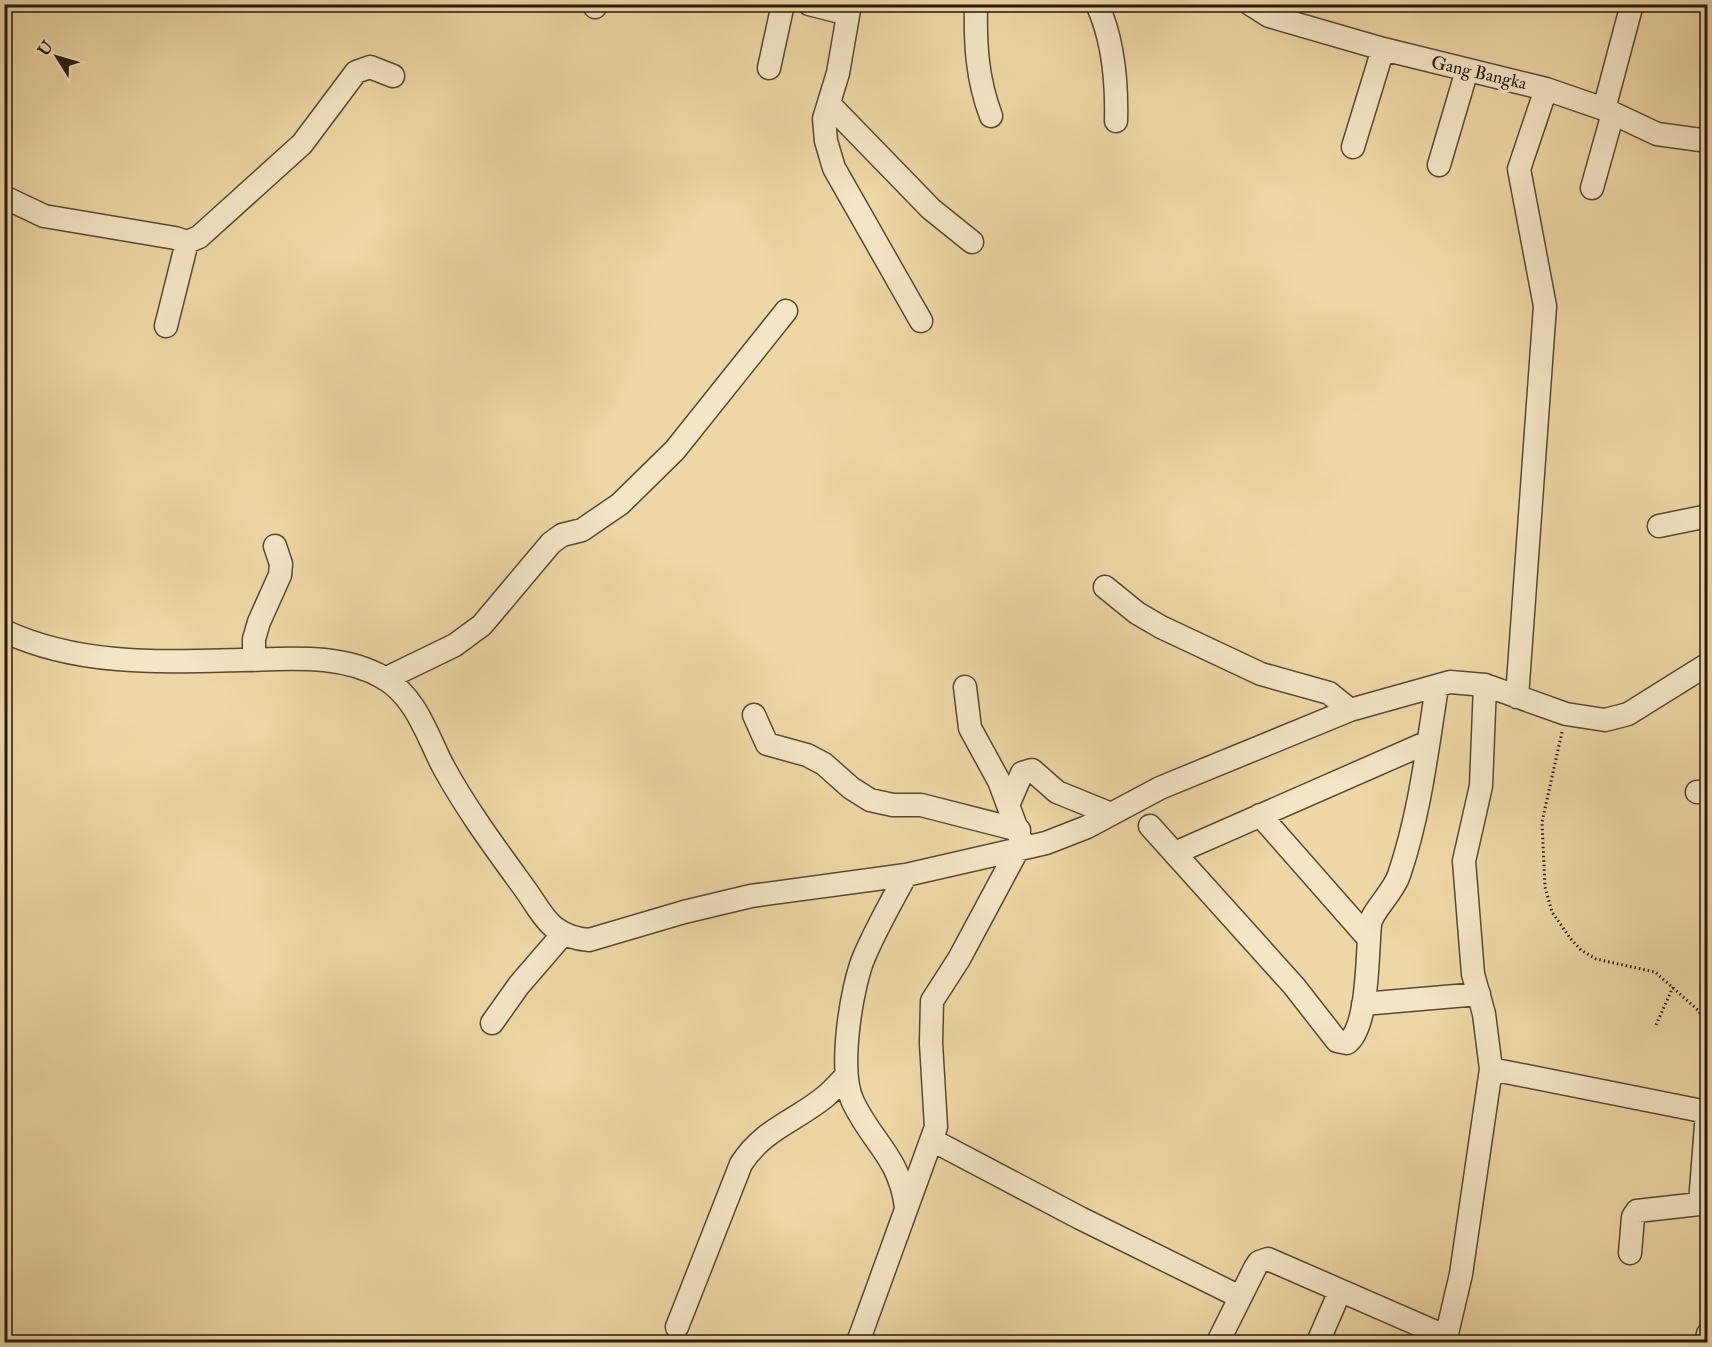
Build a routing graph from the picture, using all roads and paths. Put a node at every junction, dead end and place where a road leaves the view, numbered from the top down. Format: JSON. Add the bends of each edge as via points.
{"nodes":[{"id":1,"x":783,"y":4,"type":"edge"},
{"id":2,"x":809,"y":4,"type":"edge"},
{"id":3,"x":976,"y":4,"type":"edge"},
{"id":4,"x":1097,"y":4,"type":"edge"},
{"id":5,"x":1250,"y":4,"type":"edge"},
{"id":6,"x":1632,"y":4,"type":"edge"},
{"id":7,"x":849,"y":9,"type":"edge"},
{"id":8,"x":1272,"y":10,"type":"edge"},
{"id":9,"x":1383,"y":48,"type":"junction"},
{"id":10,"x":769,"y":68,"type":"dead end"},
{"id":11,"x":1467,"y":70,"type":"junction"},
{"id":12,"x":393,"y":76,"type":"dead end"},
{"id":13,"x":1546,"y":89,"type":"junction"},
{"id":14,"x":829,"y":104,"type":"junction"},
{"id":15,"x":1608,"y":111,"type":"junction"},
{"id":16,"x":991,"y":116,"type":"dead end"},
{"id":17,"x":1116,"y":121,"type":"dead end"},
{"id":18,"x":1707,"y":141,"type":"edge"},
{"id":19,"x":1353,"y":147,"type":"dead end"},
{"id":20,"x":1439,"y":165,"type":"dead end"},
{"id":21,"x":1592,"y":188,"type":"dead end"},
{"id":22,"x":4,"y":197,"type":"edge"},
{"id":23,"x":187,"y":242,"type":"junction"},
{"id":24,"x":972,"y":242,"type":"dead end"},
{"id":25,"x":786,"y":311,"type":"dead end"},
{"id":26,"x":921,"y":321,"type":"dead end"},
{"id":27,"x":166,"y":326,"type":"dead end"},
{"id":28,"x":1707,"y":516,"type":"edge"},
{"id":29,"x":1659,"y":526,"type":"dead end"},
{"id":30,"x":275,"y":546,"type":"dead end"},
{"id":31,"x":1105,"y":586,"type":"dead end"},
{"id":32,"x":4,"y":631,"type":"edge"},
{"id":33,"x":254,"y":660,"type":"junction"},
{"id":34,"x":1707,"y":664,"type":"edge"},
{"id":35,"x":385,"y":679,"type":"junction"},
{"id":36,"x":1485,"y":685,"type":"junction"},
{"id":37,"x":965,"y":687,"type":"dead end"},
{"id":38,"x":1437,"y":687,"type":"junction"},
{"id":39,"x":1517,"y":697,"type":"junction"},
{"id":40,"x":1350,"y":710,"type":"junction"},
{"id":41,"x":1566,"y":714,"type":"junction"},
{"id":42,"x":754,"y":715,"type":"dead end"},
{"id":43,"x":1428,"y":742,"type":"junction"},
{"id":44,"x":1009,"y":803,"type":"junction"},
{"id":45,"x":1111,"y":814,"type":"junction"},
{"id":46,"x":1260,"y":815,"type":"junction"},
{"id":47,"x":1150,"y":826,"type":"dead end"},
{"id":48,"x":1020,"y":842,"type":"junction"},
{"id":49,"x":1175,"y":853,"type":"junction"},
{"id":50,"x":906,"y":875,"type":"junction"},
{"id":51,"x":563,"y":934,"type":"junction"},
{"id":52,"x":1369,"y":939,"type":"junction"},
{"id":53,"x":1673,"y":987,"type":"junction"},
{"id":54,"x":1479,"y":994,"type":"junction"},
{"id":55,"x":1363,"y":1004,"type":"junction"},
{"id":56,"x":492,"y":1023,"type":"dead end"},
{"id":57,"x":1656,"y":1025,"type":"dead end"},
{"id":58,"x":1707,"y":1035,"type":"edge"},
{"id":59,"x":1491,"y":1069,"type":"junction"},
{"id":60,"x":846,"y":1076,"type":"junction"},
{"id":61,"x":932,"y":1140,"type":"junction"},
{"id":62,"x":1704,"y":1203,"type":"edge"},
{"id":63,"x":906,"y":1208,"type":"junction"},
{"id":64,"x":1630,"y":1253,"type":"dead end"},
{"id":65,"x":1340,"y":1291,"type":"junction"},
{"id":66,"x":1238,"y":1296,"type":"junction"},
{"id":67,"x":677,"y":1327,"type":"dead end"},
{"id":68,"x":1707,"y":1334,"type":"edge"},
{"id":69,"x":1446,"y":1340,"type":"edge"},
{"id":70,"x":858,"y":1342,"type":"edge"},
{"id":71,"x":1218,"y":1342,"type":"edge"},
{"id":72,"x":1318,"y":1342,"type":"edge"},
{"id":73,"x":1706,"y":1342,"type":"edge"}],
"edges":[{"from":1,"to":10,"type":"street"},
{"from":2,"to":7,"type":"street"},
{"from":3,"to":16,"type":"street","via":[[977,63],[981,90]]},
{"from":4,"to":17,"type":"street","via":[[1117,93]]},
{"from":5,"to":8,"type":"street","name":"Gang Bangka"},
{"from":6,"to":15,"type":"street"},
{"from":7,"to":14,"type":"street"},
{"from":8,"to":9,"type":"street","name":"Gang Bangka"},
{"from":9,"to":11,"type":"street","name":"Gang Bangka"},
{"from":9,"to":19,"type":"street"},
{"from":11,"to":13,"type":"street","name":"Gang Bangka"},
{"from":11,"to":20,"type":"street"},
{"from":12,"to":23,"type":"street","via":[[370,67],[356,72],[302,144],[199,237]]},
{"from":13,"to":15,"type":"street","name":"Gang Bangka"},
{"from":13,"to":39,"type":"street","via":[[1519,169],[1545,306]]},
{"from":14,"to":24,"type":"street","via":[[931,209]]},
{"from":14,"to":26,"type":"street","via":[[824,119],[834,168]]},
{"from":15,"to":18,"type":"street","name":"Gang Bangka","via":[[1657,134]]},
{"from":15,"to":21,"type":"street"},
{"from":22,"to":23,"type":"street","via":[[44,216]]},
{"from":23,"to":27,"type":"street"},
{"from":25,"to":35,"type":"street","via":[[675,450],[620,504],[582,530],[562,535],[551,543],[482,624],[455,645]]},
{"from":28,"to":29,"type":"street"},
{"from":30,"to":33,"type":"street","via":[[280,575],[259,622]]},
{"from":31,"to":40,"type":"street","via":[[1161,627],[1261,674],[1329,693]]},
{"from":32,"to":33,"type":"street","via":[[37,645],[87,657],[159,662]]},
{"from":33,"to":35,"type":"street","via":[[335,661]]},
{"from":34,"to":41,"type":"street","via":[[1617,718],[1595,720]]},
{"from":35,"to":51,"type":"street","via":[[417,713],[444,767],[485,833],[546,918]]},
{"from":36,"to":38,"type":"street","via":[[1450,682]]},
{"from":36,"to":39,"type":"street"},
{"from":36,"to":54,"type":"street","via":[[1481,786],[1464,861],[1473,974]]},
{"from":37,"to":44,"type":"street","via":[[970,728]]},
{"from":38,"to":40,"type":"street"},
{"from":38,"to":43,"type":"street"},
{"from":39,"to":41,"type":"street"},
{"from":40,"to":45,"type":"street","via":[[1160,788]]},
{"from":41,"to":53,"type":"path","via":[[1542,822],[1548,901],[1559,923],[1581,950],[1596,959],[1647,969]]},
{"from":42,"to":48,"type":"street","via":[[767,744],[824,764],[870,800],[921,805]]},
{"from":43,"to":46,"type":"street"},
{"from":43,"to":52,"type":"street","via":[[1412,832],[1392,892],[1370,921]]},
{"from":44,"to":45,"type":"street","via":[[1022,773],[1032,770],[1057,792]]},
{"from":44,"to":48,"type":"street"},
{"from":45,"to":48,"type":"street","via":[[1046,843]]},
{"from":46,"to":49,"type":"street"},
{"from":46,"to":52,"type":"street"},
{"from":47,"to":49,"type":"street"},
{"from":48,"to":50,"type":"street"},
{"from":48,"to":61,"type":"street","via":[[932,1001],[936,1127]]},
{"from":49,"to":55,"type":"street","via":[[1342,1044],[1353,1039]]},
{"from":50,"to":51,"type":"street","via":[[751,896],[589,940]]},
{"from":50,"to":60,"type":"street","via":[[863,959],[852,1003]]},
{"from":51,"to":56,"type":"street"},
{"from":52,"to":55,"type":"street"},
{"from":53,"to":57,"type":"path"},
{"from":53,"to":58,"type":"path","via":[[1699,1011]]},
{"from":54,"to":55,"type":"street"},
{"from":54,"to":59,"type":"street"},
{"from":59,"to":62,"type":"street","via":[[1707,1112]]},
{"from":59,"to":69,"type":"street","via":[[1461,1274]]},
{"from":60,"to":63,"type":"street","via":[[855,1106],[889,1155],[903,1184]]},
{"from":60,"to":67,"type":"street","via":[[826,1096],[759,1140],[741,1164]]},
{"from":61,"to":63,"type":"street"},
{"from":61,"to":66,"type":"street"},
{"from":62,"to":64,"type":"street","via":[[1636,1211]]},
{"from":63,"to":70,"type":"street"},
{"from":65,"to":66,"type":"street","via":[[1268,1259],[1259,1262]]},
{"from":65,"to":69,"type":"street"},
{"from":65,"to":72,"type":"street"},
{"from":66,"to":71,"type":"street"},
{"from":68,"to":73,"type":"street"}]}
